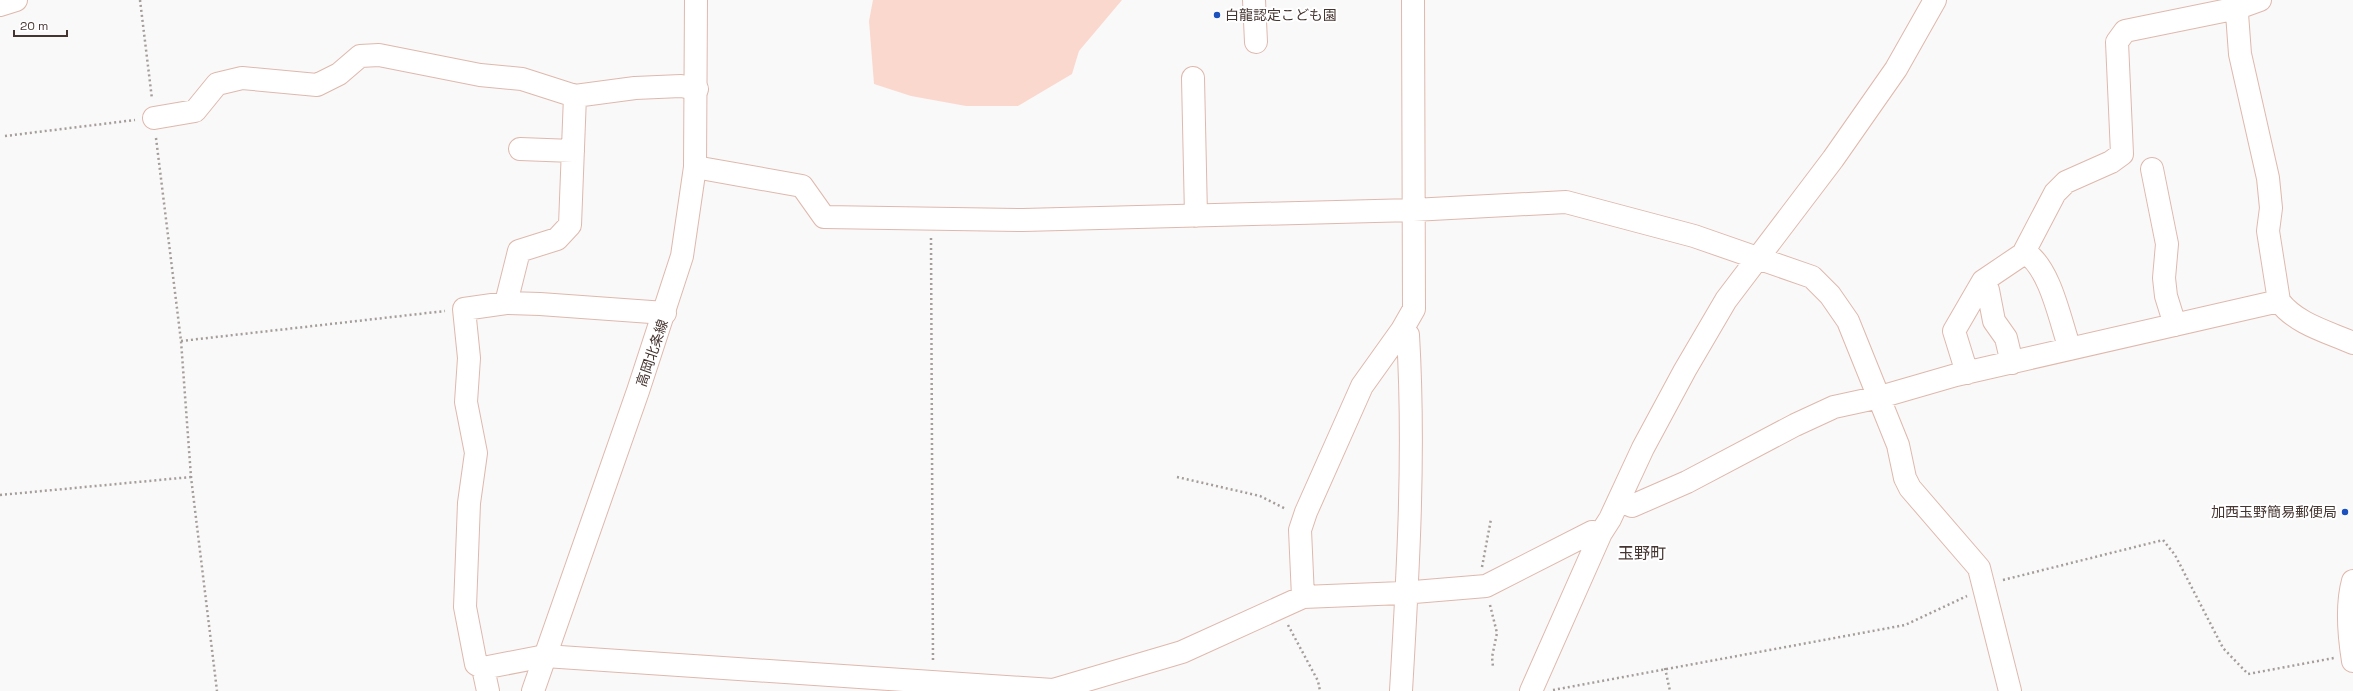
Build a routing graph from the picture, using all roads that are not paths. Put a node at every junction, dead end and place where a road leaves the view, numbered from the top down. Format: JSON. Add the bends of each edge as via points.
{"nodes":[{"id":1,"x":16,"y":0,"type":"edge"},
{"id":2,"x":696,"y":0,"type":"edge"},
{"id":3,"x":1254,"y":0,"type":"edge"},
{"id":4,"x":1413,"y":0,"type":"edge"},
{"id":5,"x":1935,"y":0,"type":"edge"},
{"id":6,"x":2260,"y":0,"type":"edge"},
{"id":7,"x":2237,"y":4,"type":"edge"},
{"id":8,"x":0,"y":5,"type":"edge"},
{"id":9,"x":1256,"y":42,"type":"dead end"},
{"id":10,"x":1193,"y":78,"type":"dead end"},
{"id":11,"x":697,"y":89,"type":"junction"},
{"id":12,"x":575,"y":96,"type":"junction"},
{"id":13,"x":154,"y":118,"type":"road end"},
{"id":14,"x":520,"y":149,"type":"dead end"},
{"id":15,"x":573,"y":151,"type":"junction"},
{"id":16,"x":695,"y":167,"type":"junction"},
{"id":17,"x":2152,"y":169,"type":"dead end"},
{"id":18,"x":1413,"y":210,"type":"junction"},
{"id":19,"x":1196,"y":216,"type":"junction"},
{"id":20,"x":2024,"y":252,"type":"junction"},
{"id":21,"x":1756,"y":259,"type":"junction"},
{"id":22,"x":1983,"y":281,"type":"junction"},
{"id":23,"x":2279,"y":301,"type":"junction"},
{"id":24,"x":506,"y":303,"type":"junction"},
{"id":25,"x":665,"y":313,"type":"junction"},
{"id":26,"x":2175,"y":325,"type":"junction"},
{"id":27,"x":1402,"y":330,"type":"junction"},
{"id":28,"x":2353,"y":343,"type":"edge"},
{"id":29,"x":2070,"y":349,"type":"junction"},
{"id":30,"x":2012,"y":363,"type":"junction"},
{"id":31,"x":1967,"y":373,"type":"junction"},
{"id":32,"x":1880,"y":397,"type":"junction"},
{"id":33,"x":1619,"y":500,"type":"junction"},
{"id":34,"x":1601,"y":533,"type":"junction"},
{"id":35,"x":2353,"y":581,"type":"edge"},
{"id":36,"x":1407,"y":593,"type":"junction"},
{"id":37,"x":1303,"y":597,"type":"junction"},
{"id":38,"x":546,"y":656,"type":"junction"},
{"id":39,"x":2352,"y":658,"type":"edge"},
{"id":40,"x":483,"y":668,"type":"junction"},
{"id":41,"x":488,"y":691,"type":"edge"},
{"id":42,"x":533,"y":691,"type":"edge"},
{"id":43,"x":1401,"y":691,"type":"edge"},
{"id":44,"x":1531,"y":691,"type":"edge"},
{"id":45,"x":2010,"y":691,"type":"edge"}],
"edges":[{"from":1,"to":8,"type":"street"},
{"from":2,"to":11,"type":"street","name":"高岡北条線"},
{"from":3,"to":9,"type":"street"},
{"from":4,"to":18,"type":"street"},
{"from":5,"to":21,"type":"street","via":[[1896,68],[1833,159]]},
{"from":6,"to":7,"type":"street"},
{"from":7,"to":20,"type":"street","via":[[2125,31],[2117,42],[2122,154],[2111,162],[2066,182],[2055,193]]},
{"from":7,"to":23,"type":"street","via":[[2240,54],[2268,178],[2268,231]]},
{"from":10,"to":19,"type":"street"},
{"from":11,"to":12,"type":"street","via":[[681,86],[635,88]]},
{"from":11,"to":16,"type":"street","name":"高岡北条線"},
{"from":12,"to":13,"type":"street","via":[[522,79],[480,75],[373,55],[360,56],[339,74],[317,85],[242,78],[216,84],[195,111]]},
{"from":12,"to":15,"type":"street"},
{"from":14,"to":15,"type":"street"},
{"from":15,"to":24,"type":"street","via":[[570,225],[557,239],[519,251]]},
{"from":16,"to":19,"type":"street","via":[[802,186],[824,217],[1023,220]]},
{"from":16,"to":25,"type":"street","name":"高岡北条線","via":[[682,256]]},
{"from":17,"to":26,"type":"street","via":[[2167,244],[2164,278],[2166,296]]},
{"from":18,"to":19,"type":"street"},
{"from":18,"to":21,"type":"street","via":[[1566,202],[1694,236]]},
{"from":18,"to":27,"type":"street","via":[[1414,309]]},
{"from":20,"to":22,"type":"street"},
{"from":20,"to":29,"type":"street","via":[[2033,257],[2047,281]]},
{"from":21,"to":32,"type":"street","via":[[1812,277],[1830,295],[1848,321]]},
{"from":21,"to":33,"type":"street","via":[[1726,300],[1684,370]]},
{"from":22,"to":30,"type":"street","via":[[1988,290],[1994,321],[2006,338]]},
{"from":22,"to":31,"type":"street","via":[[1954,330]]},
{"from":23,"to":26,"type":"street"},
{"from":23,"to":28,"type":"street","via":[[2305,322]]},
{"from":24,"to":25,"type":"street"},
{"from":24,"to":40,"type":"street","via":[[464,309],[469,358],[466,402],[476,453],[469,503],[465,607],[476,664]]},
{"from":25,"to":38,"type":"street","name":"高岡北条線"},
{"from":26,"to":29,"type":"street"},
{"from":27,"to":36,"type":"street","via":[[1408,335],[1411,402]]},
{"from":27,"to":37,"type":"street","via":[[1362,386],[1304,518],[1300,530]]},
{"from":29,"to":30,"type":"street"},
{"from":30,"to":31,"type":"street"},
{"from":31,"to":32,"type":"street"},
{"from":32,"to":33,"type":"street","via":[[1820,413],[1687,482],[1632,506]]},
{"from":32,"to":45,"type":"street","via":[[1898,445],[1905,478],[1910,488],[1978,568]]},
{"from":33,"to":34,"type":"street"},
{"from":34,"to":36,"type":"street","via":[[1592,532],[1486,586]]},
{"from":34,"to":44,"type":"street"},
{"from":35,"to":39,"type":"street","via":[[2350,593]]},
{"from":36,"to":37,"type":"street"},
{"from":36,"to":43,"type":"street"},
{"from":37,"to":38,"type":"street","via":[[1182,652],[1054,690]]},
{"from":38,"to":40,"type":"street"},
{"from":38,"to":42,"type":"street","name":"高岡北条線"},
{"from":40,"to":41,"type":"street"}]}
